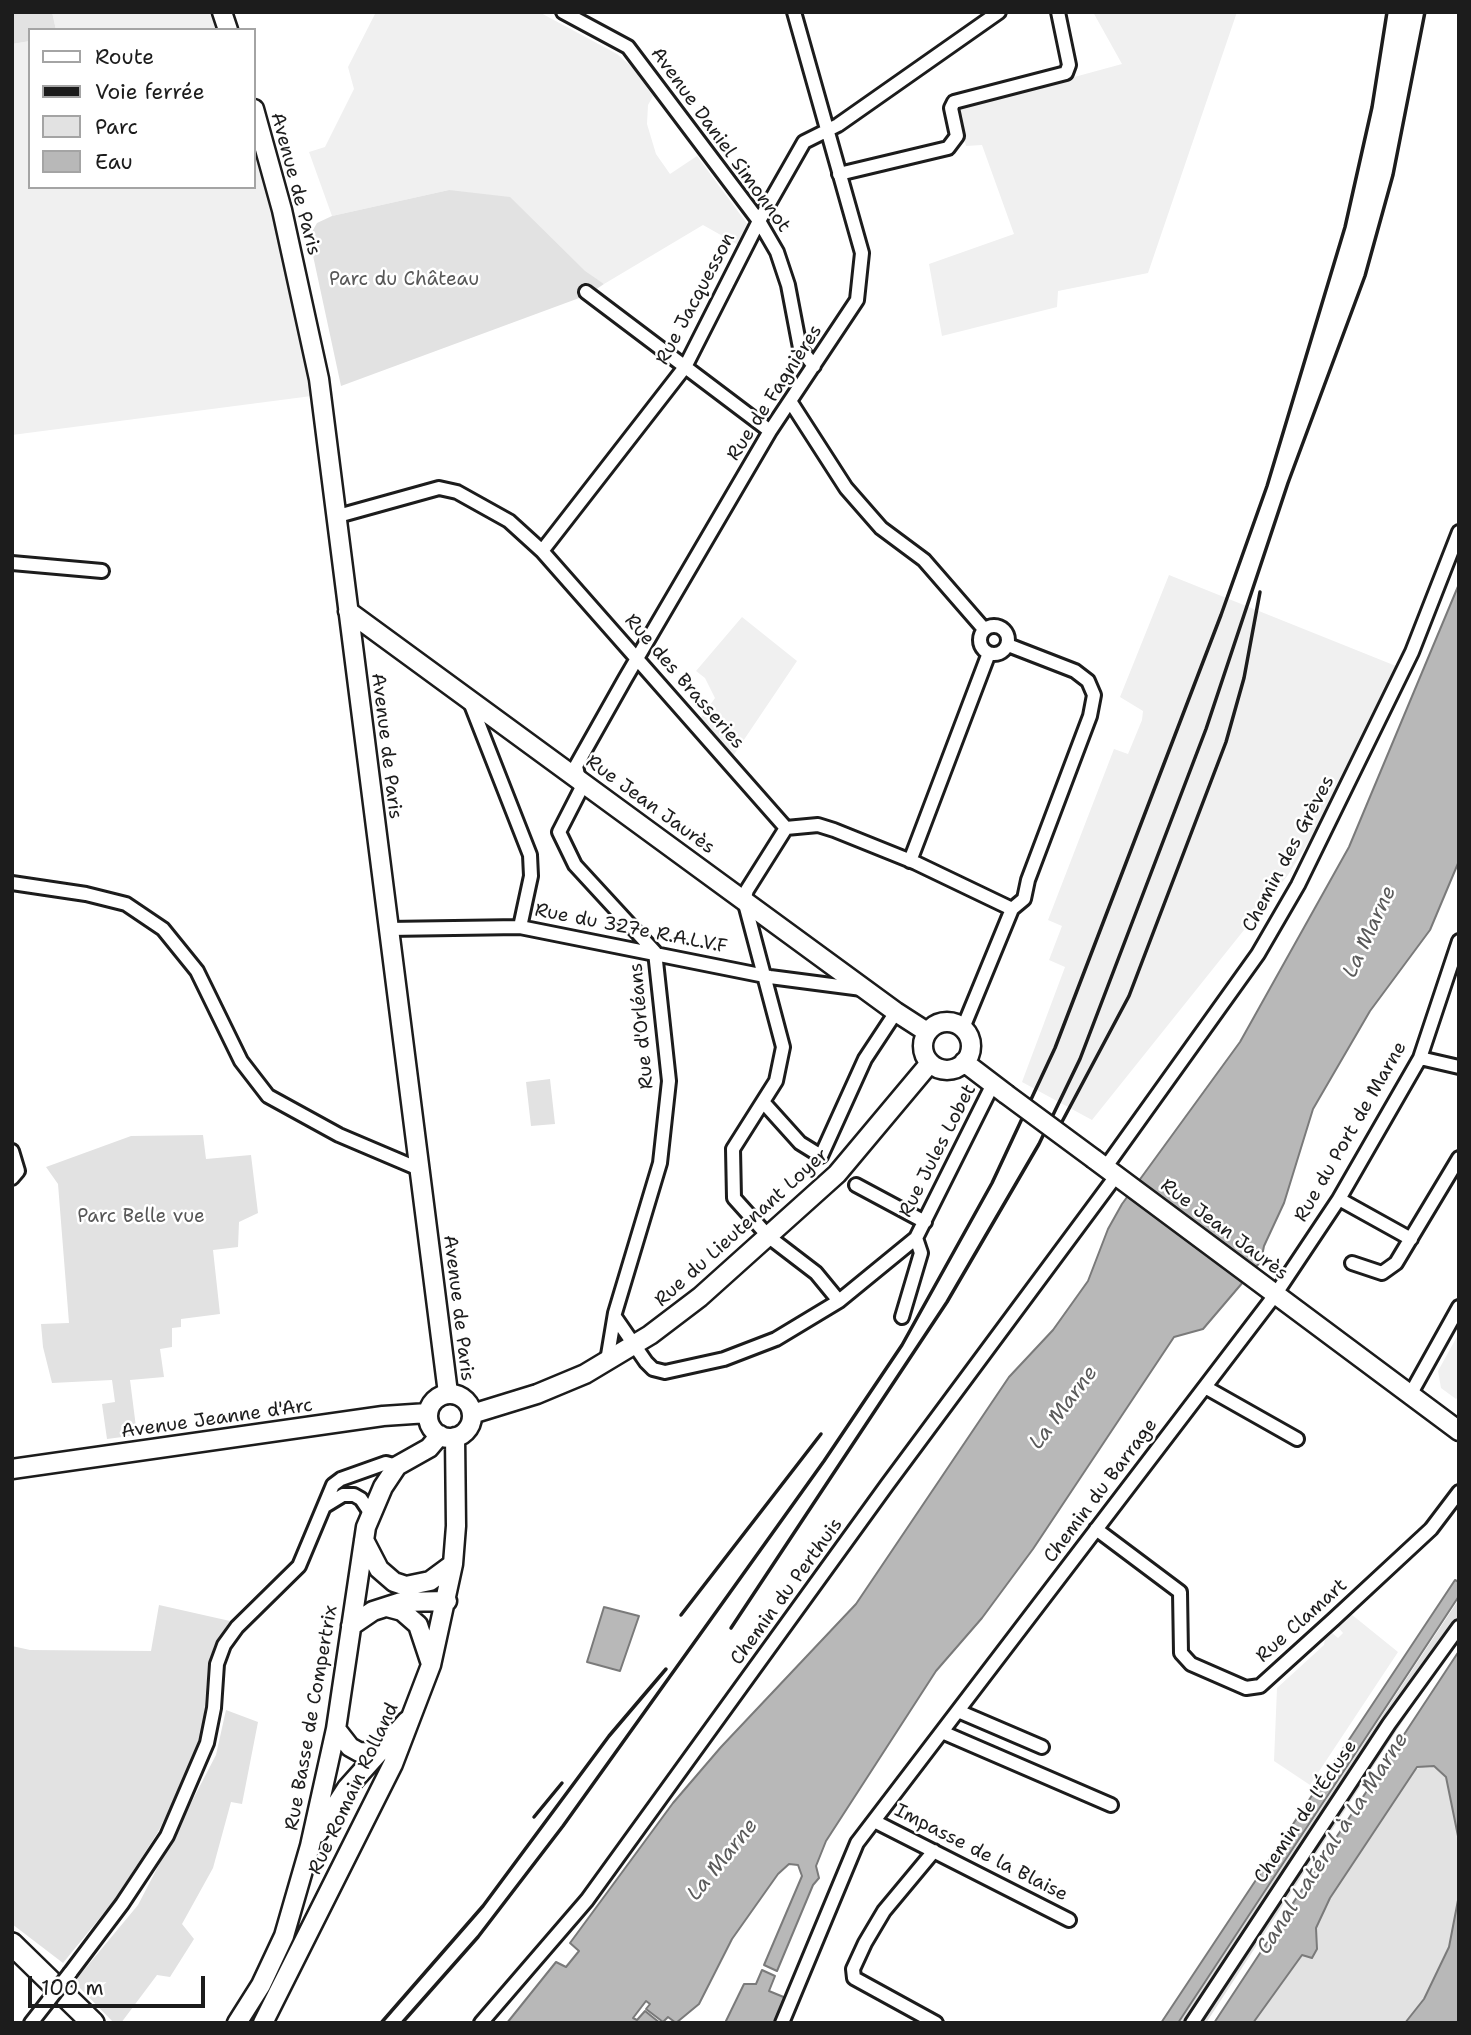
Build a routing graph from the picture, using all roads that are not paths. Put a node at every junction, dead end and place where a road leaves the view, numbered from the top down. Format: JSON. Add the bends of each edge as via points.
{"nodes":[{"id":1,"x":563,"y":12,"type":"edge"},
{"id":2,"x":794,"y":12,"type":"edge"},
{"id":3,"x":999,"y":12,"type":"edge"},
{"id":4,"x":1058,"y":12,"type":"edge"},
{"id":5,"x":256,"y":116,"type":"edge"},
{"id":6,"x":826,"y":131,"type":"junction"},
{"id":7,"x":839,"y":174,"type":"junction"},
{"id":8,"x":759,"y":221,"type":"junction"},
{"id":9,"x":586,"y":292,"type":"dead end"},
{"id":10,"x":814,"y":366,"type":"junction"},
{"id":11,"x":685,"y":367,"type":"junction"},
{"id":12,"x":790,"y":401,"type":"junction"},
{"id":13,"x":770,"y":431,"type":"junction"},
{"id":14,"x":338,"y":516,"type":"junction"},
{"id":15,"x":1459,"y":531,"type":"edge"},
{"id":16,"x":542,"y":551,"type":"junction"},
{"id":17,"x":12,"y":563,"type":"edge"},
{"id":18,"x":102,"y":571,"type":"dead end"},
{"id":19,"x":348,"y":611,"type":"junction"},
{"id":20,"x":985,"y":629,"type":"junction"},
{"id":21,"x":1008,"y":645,"type":"junction"},
{"id":22,"x":989,"y":653,"type":"junction"},
{"id":23,"x":638,"y":660,"type":"junction"},
{"id":24,"x":469,"y":699,"type":"junction"},
{"id":25,"x":578,"y":772,"type":"junction"},
{"id":26,"x":786,"y":828,"type":"junction"},
{"id":27,"x":910,"y":860,"type":"junction"},
{"id":28,"x":12,"y":883,"type":"edge"},
{"id":29,"x":744,"y":900,"type":"junction"},
{"id":30,"x":1012,"y":909,"type":"junction"},
{"id":31,"x":520,"y":927,"type":"junction"},
{"id":32,"x":388,"y":929,"type":"junction"},
{"id":33,"x":1459,"y":942,"type":"edge"},
{"id":34,"x":656,"y":952,"type":"junction"},
{"id":35,"x":764,"y":976,"type":"junction"},
{"id":36,"x":865,"y":989,"type":"junction"},
{"id":37,"x":896,"y":1012,"type":"junction"},
{"id":38,"x":963,"y":1028,"type":"junction"},
{"id":39,"x":927,"y":1031,"type":"junction"},
{"id":40,"x":1420,"y":1058,"type":"junction"},
{"id":41,"x":964,"y":1062,"type":"junction"},
{"id":42,"x":930,"y":1063,"type":"junction"},
{"id":43,"x":1459,"y":1067,"type":"edge"},
{"id":44,"x":1000,"y":1089,"type":"junction"},
{"id":45,"x":764,"y":1103,"type":"junction"},
{"id":46,"x":12,"y":1152,"type":"edge"},
{"id":47,"x":1459,"y":1158,"type":"edge"},
{"id":48,"x":419,"y":1168,"type":"junction"},
{"id":49,"x":1110,"y":1172,"type":"junction"},
{"id":50,"x":12,"y":1178,"type":"edge"},
{"id":51,"x":856,"y":1185,"type":"dead end"},
{"id":52,"x":1339,"y":1199,"type":"junction"},
{"id":53,"x":925,"y":1222,"type":"junction"},
{"id":54,"x":769,"y":1237,"type":"junction"},
{"id":55,"x":916,"y":1238,"type":"junction"},
{"id":56,"x":1411,"y":1239,"type":"junction"},
{"id":57,"x":1352,"y":1263,"type":"dead end"},
{"id":58,"x":1271,"y":1292,"type":"junction"},
{"id":59,"x":839,"y":1301,"type":"junction"},
{"id":60,"x":1459,"y":1307,"type":"edge"},
{"id":61,"x":614,"y":1316,"type":"junction"},
{"id":62,"x":902,"y":1317,"type":"dead end"},
{"id":63,"x":633,"y":1345,"type":"junction"},
{"id":64,"x":607,"y":1361,"type":"junction"},
{"id":65,"x":1205,"y":1387,"type":"junction"},
{"id":66,"x":447,"y":1393,"type":"junction"},
{"id":67,"x":1410,"y":1395,"type":"junction"},
{"id":68,"x":428,"y":1413,"type":"junction"},
{"id":69,"x":472,"y":1414,"type":"junction"},
{"id":70,"x":1459,"y":1432,"type":"edge"},
{"id":71,"x":448,"y":1436,"type":"junction"},
{"id":72,"x":1297,"y":1439,"type":"dead end"},
{"id":73,"x":397,"y":1466,"type":"junction"},
{"id":74,"x":12,"y":1469,"type":"edge"},
{"id":75,"x":1459,"y":1492,"type":"edge"},
{"id":76,"x":325,"y":1506,"type":"junction"},
{"id":77,"x":371,"y":1514,"type":"junction"},
{"id":78,"x":1097,"y":1529,"type":"junction"},
{"id":79,"x":364,"y":1540,"type":"junction"},
{"id":80,"x":453,"y":1564,"type":"junction"},
{"id":81,"x":447,"y":1601,"type":"junction"},
{"id":82,"x":387,"y":1607,"type":"junction"},
{"id":83,"x":351,"y":1626,"type":"junction"},
{"id":84,"x":1459,"y":1627,"type":"edge"},
{"id":85,"x":431,"y":1665,"type":"junction"},
{"id":86,"x":958,"y":1711,"type":"junction"},
{"id":87,"x":414,"y":1714,"type":"junction"},
{"id":88,"x":335,"y":1730,"type":"junction"},
{"id":89,"x":942,"y":1732,"type":"junction"},
{"id":90,"x":1042,"y":1747,"type":"dead end"},
{"id":91,"x":378,"y":1753,"type":"junction"},
{"id":92,"x":323,"y":1781,"type":"junction"},
{"id":93,"x":347,"y":1788,"type":"junction"},
{"id":94,"x":1111,"y":1805,"type":"dead end"},
{"id":95,"x":874,"y":1821,"type":"junction"},
{"id":96,"x":310,"y":1846,"type":"junction"},
{"id":97,"x":934,"y":1851,"type":"junction"},
{"id":98,"x":1069,"y":1920,"type":"dead end"},
{"id":99,"x":12,"y":1944,"type":"edge"},
{"id":100,"x":31,"y":2023,"type":"edge"},
{"id":101,"x":93,"y":2023,"type":"edge"},
{"id":102,"x":237,"y":2023,"type":"edge"},
{"id":103,"x":263,"y":2023,"type":"edge"},
{"id":104,"x":481,"y":2023,"type":"edge"},
{"id":105,"x":782,"y":2023,"type":"edge"},
{"id":106,"x":936,"y":2023,"type":"edge"},
{"id":107,"x":1192,"y":2023,"type":"edge"}],
"edges":[{"from":1,"to":8,"type":"street","name":"Avenue Daniel Simonnot","via":[[628,47]]},
{"from":2,"to":6,"type":"street","name":"Rue de Fagnières"},
{"from":3,"to":6,"type":"street","name":"Rue Jacquesson"},
{"from":4,"to":7,"type":"street","via":[[1069,65],[1066,73],[954,102],[951,108],[957,136],[948,148]]},
{"from":5,"to":14,"type":"main road","name":"Avenue de Paris","via":[[311,335]]},
{"from":6,"to":7,"type":"street","name":"Rue de Fagnières"},
{"from":6,"to":8,"type":"street","name":"Rue Jacquesson","via":[[804,142]]},
{"from":7,"to":10,"type":"street","name":"Rue de Fagnières","via":[[862,253],[857,300]]},
{"from":8,"to":10,"type":"street","name":"Avenue Daniel Simonnot","via":[[781,263],[800,348]]},
{"from":8,"to":11,"type":"street","name":"Rue Jacquesson"},
{"from":9,"to":11,"type":"street"},
{"from":10,"to":12,"type":"street","name":"Rue de Fagnières"},
{"from":11,"to":13,"type":"street"},
{"from":11,"to":16,"type":"street","name":"Rue Jacquesson"},
{"from":12,"to":13,"type":"street","name":"Rue de Fagnières"},
{"from":12,"to":20,"type":"street","via":[[846,488],[881,528],[924,560]]},
{"from":13,"to":23,"type":"street","name":"Rue de Fagnières"},
{"from":14,"to":16,"type":"street","name":"Rue des Brasseries","via":[[439,488],[457,492],[509,521]]},
{"from":14,"to":19,"type":"main road","name":"Avenue de Paris"},
{"from":15,"to":49,"type":"street","name":"Chemin des Grèves","via":[[1412,652],[1298,885],[1258,954]]},
{"from":16,"to":23,"type":"street","name":"Rue des Brasseries"},
{"from":17,"to":18,"type":"street"},
{"from":19,"to":24,"type":"main road","name":"Rue Jean Jaurès"},
{"from":19,"to":32,"type":"main road","name":"Avenue de Paris"},
{"from":20,"to":21,"type":"street","via":[[1002,628]]},
{"from":20,"to":22,"type":"street","via":[[980,642]]},
{"from":21,"to":22,"type":"street","via":[[1001,653]]},
{"from":21,"to":30,"type":"street","via":[[1075,671],[1088,681],[1094,695],[1024,899]]},
{"from":22,"to":27,"type":"street"},
{"from":23,"to":25,"type":"street","name":"Rue de Fagnières"},
{"from":23,"to":26,"type":"street","name":"Rue des Brasseries"},
{"from":24,"to":25,"type":"main road","name":"Rue Jean Jaurès"},
{"from":24,"to":31,"type":"street","via":[[530,855],[531,876]]},
{"from":25,"to":29,"type":"main road","name":"Rue Jean Jaurès"},
{"from":25,"to":34,"type":"street","name":"Rue d'Orléans","via":[[581,789],[559,832],[575,864]]},
{"from":26,"to":27,"type":"street","via":[[818,825]]},
{"from":26,"to":29,"type":"street"},
{"from":27,"to":30,"type":"street"},
{"from":28,"to":48,"type":"street","via":[[126,904],[163,929],[197,971],[241,1061],[268,1096],[339,1135]]},
{"from":29,"to":35,"type":"street"},
{"from":29,"to":36,"type":"main road","name":"Rue Jean Jaurès"},
{"from":30,"to":38,"type":"street"},
{"from":31,"to":32,"type":"street","name":"Rue du 327e R.A.L.V.F"},
{"from":31,"to":34,"type":"street","name":"Rue du 327e R.A.L.V.F"},
{"from":32,"to":48,"type":"main road","name":"Avenue de Paris"},
{"from":33,"to":40,"type":"street","name":"Rue du Port de Marne"},
{"from":34,"to":35,"type":"street","name":"Rue du 327e R.A.L.V.F"},
{"from":34,"to":61,"type":"street","name":"Rue d'Orléans","via":[[669,1081],[661,1154]]},
{"from":35,"to":36,"type":"street","name":"Rue du 327e R.A.L.V.F"},
{"from":35,"to":45,"type":"street","via":[[783,1047],[776,1081]]},
{"from":36,"to":37,"type":"main road","name":"Rue Jean Jaurès"},
{"from":37,"to":39,"type":"main road","name":"Rue Jean Jaurès"},
{"from":37,"to":45,"type":"street","via":[[865,1059],[821,1156],[800,1143]]},
{"from":38,"to":39,"type":"main road","via":[[948,1022]]},
{"from":38,"to":41,"type":"main road","via":[[971,1047]]},
{"from":39,"to":42,"type":"main road","via":[[923,1044]]},
{"from":40,"to":43,"type":"street"},
{"from":40,"to":52,"type":"street","name":"Rue du Port de Marne"},
{"from":41,"to":42,"type":"main road","via":[[944,1069]]},
{"from":41,"to":44,"type":"main road","name":"Rue Jean Jaurès"},
{"from":42,"to":54,"type":"main road","name":"Rue du Lieutenant Loyer","via":[[837,1174]]},
{"from":44,"to":49,"type":"main road","name":"Rue Jean Jaurès","bridge":true},
{"from":44,"to":53,"type":"street","name":"Rue Jules Lobet"},
{"from":45,"to":54,"type":"street","via":[[733,1149],[734,1198]]},
{"from":46,"to":50,"type":"street","via":[[18,1171]]},
{"from":47,"to":56,"type":"street"},
{"from":48,"to":66,"type":"main road","name":"Avenue de Paris"},
{"from":49,"to":58,"type":"main road","name":"Rue Jean Jaurès"},
{"from":49,"to":104,"type":"street","name":"Chemin du Perthuis","via":[[587,1900]]},
{"from":51,"to":53,"type":"street"},
{"from":52,"to":56,"type":"street"},
{"from":52,"to":58,"type":"street","name":"Rue du Port de Marne"},
{"from":53,"to":55,"type":"street","name":"Rue Jules Lobet"},
{"from":54,"to":59,"type":"street","via":[[816,1273]]},
{"from":54,"to":63,"type":"main road","name":"Rue du Lieutenant Loyer","via":[[700,1297]]},
{"from":55,"to":59,"type":"street","name":"Rue Jules Lobet"},
{"from":55,"to":62,"type":"street","via":[[920,1253]]},
{"from":56,"to":57,"type":"street","via":[[1388,1271]]},
{"from":58,"to":65,"type":"street","name":"Chemin du Barrage"},
{"from":58,"to":67,"type":"main road","name":"Rue Jean Jaurès"},
{"from":59,"to":63,"type":"street","name":"Rue Jules Lobet","via":[[776,1339],[724,1359],[653,1369]]},
{"from":60,"to":67,"type":"street"},
{"from":61,"to":63,"type":"street"},
{"from":61,"to":64,"type":"street","name":"Rue d'Orléans"},
{"from":63,"to":64,"type":"main road","name":"Rue du Lieutenant Loyer"},
{"from":64,"to":69,"type":"main road","name":"Rue du Lieutenant Loyer","via":[[537,1394]]},
{"from":65,"to":72,"type":"street"},
{"from":65,"to":78,"type":"street","name":"Chemin du Barrage"},
{"from":66,"to":68,"type":"main road","via":[[434,1400]]},
{"from":66,"to":69,"type":"main road","via":[[466,1400]]},
{"from":67,"to":70,"type":"main road","name":"Rue Jean Jaurès"},
{"from":68,"to":71,"type":"main road","via":[[431,1426]]},
{"from":68,"to":74,"type":"main road","name":"Avenue Jeanne d'Arc"},
{"from":69,"to":71,"type":"main road","via":[[468,1428]]},
{"from":71,"to":73,"type":"main road","name":"Rue Basse de Compertrix"},
{"from":71,"to":80,"type":"main road","name":"Rue Romain Rolland","via":[[456,1527]]},
{"from":73,"to":76,"type":"street","via":[[386,1463],[341,1479],[333,1485]]},
{"from":73,"to":77,"type":"main road","name":"Rue Basse de Compertrix"},
{"from":75,"to":78,"type":"street","name":"Rue Clamart","via":[[1431,1530],[1260,1686],[1246,1688],[1191,1664],[1181,1653],[1180,1592]]},
{"from":76,"to":77,"type":"street","via":[[343,1494],[354,1495]]},
{"from":76,"to":100,"type":"street","bridge":true,"via":[[299,1566],[224,1645],[217,1664],[207,1743],[167,1836],[122,1904]]},
{"from":77,"to":79,"type":"main road","name":"Rue Basse de Compertrix"},
{"from":78,"to":86,"type":"street","name":"Chemin du Barrage"},
{"from":79,"to":80,"type":"main road","via":[[379,1569],[406,1586],[430,1581]]},
{"from":79,"to":83,"type":"main road","name":"Rue Basse de Compertrix"},
{"from":80,"to":81,"type":"main road","name":"Rue Romain Rolland"},
{"from":81,"to":82,"type":"main road","via":[[413,1600]]},
{"from":81,"to":85,"type":"main road","name":"Rue Romain Rolland"},
{"from":82,"to":83,"type":"main road"},
{"from":82,"to":85,"type":"main road","via":[[402,1611],[418,1625]]},
{"from":83,"to":88,"type":"main road","name":"Rue Basse de Compertrix"},
{"from":84,"to":107,"type":"street","name":"Chemin de l'Écluse","via":[[1381,1735]]},
{"from":85,"to":87,"type":"main road","name":"Rue Romain Rolland"},
{"from":86,"to":89,"type":"street","name":"Chemin du Barrage"},
{"from":86,"to":90,"type":"street"},
{"from":87,"to":91,"type":"main road"},
{"from":87,"to":103,"type":"main road","name":"Rue Romain Rolland"},
{"from":88,"to":91,"type":"main road","via":[[359,1752]]},
{"from":88,"to":92,"type":"main road","name":"Rue Basse de Compertrix"},
{"from":89,"to":94,"type":"street"},
{"from":89,"to":95,"type":"street","name":"Chemin du Barrage"},
{"from":91,"to":93,"type":"main road"},
{"from":92,"to":93,"type":"main road"},
{"from":92,"to":96,"type":"main road","name":"Rue Basse de Compertrix"},
{"from":93,"to":96,"type":"main road"},
{"from":95,"to":97,"type":"street","name":"Impasse de la Blaise"},
{"from":95,"to":105,"type":"street","name":"Chemin du Barrage","via":[[857,1843]]},
{"from":96,"to":102,"type":"main road","name":"Rue Basse de Compertrix","via":[[284,1936]]},
{"from":97,"to":98,"type":"street","name":"Impasse de la Blaise"},
{"from":97,"to":106,"type":"street","via":[[884,1910],[853,1969],[854,1978]]},
{"from":99,"to":101,"type":"main road"}]}
